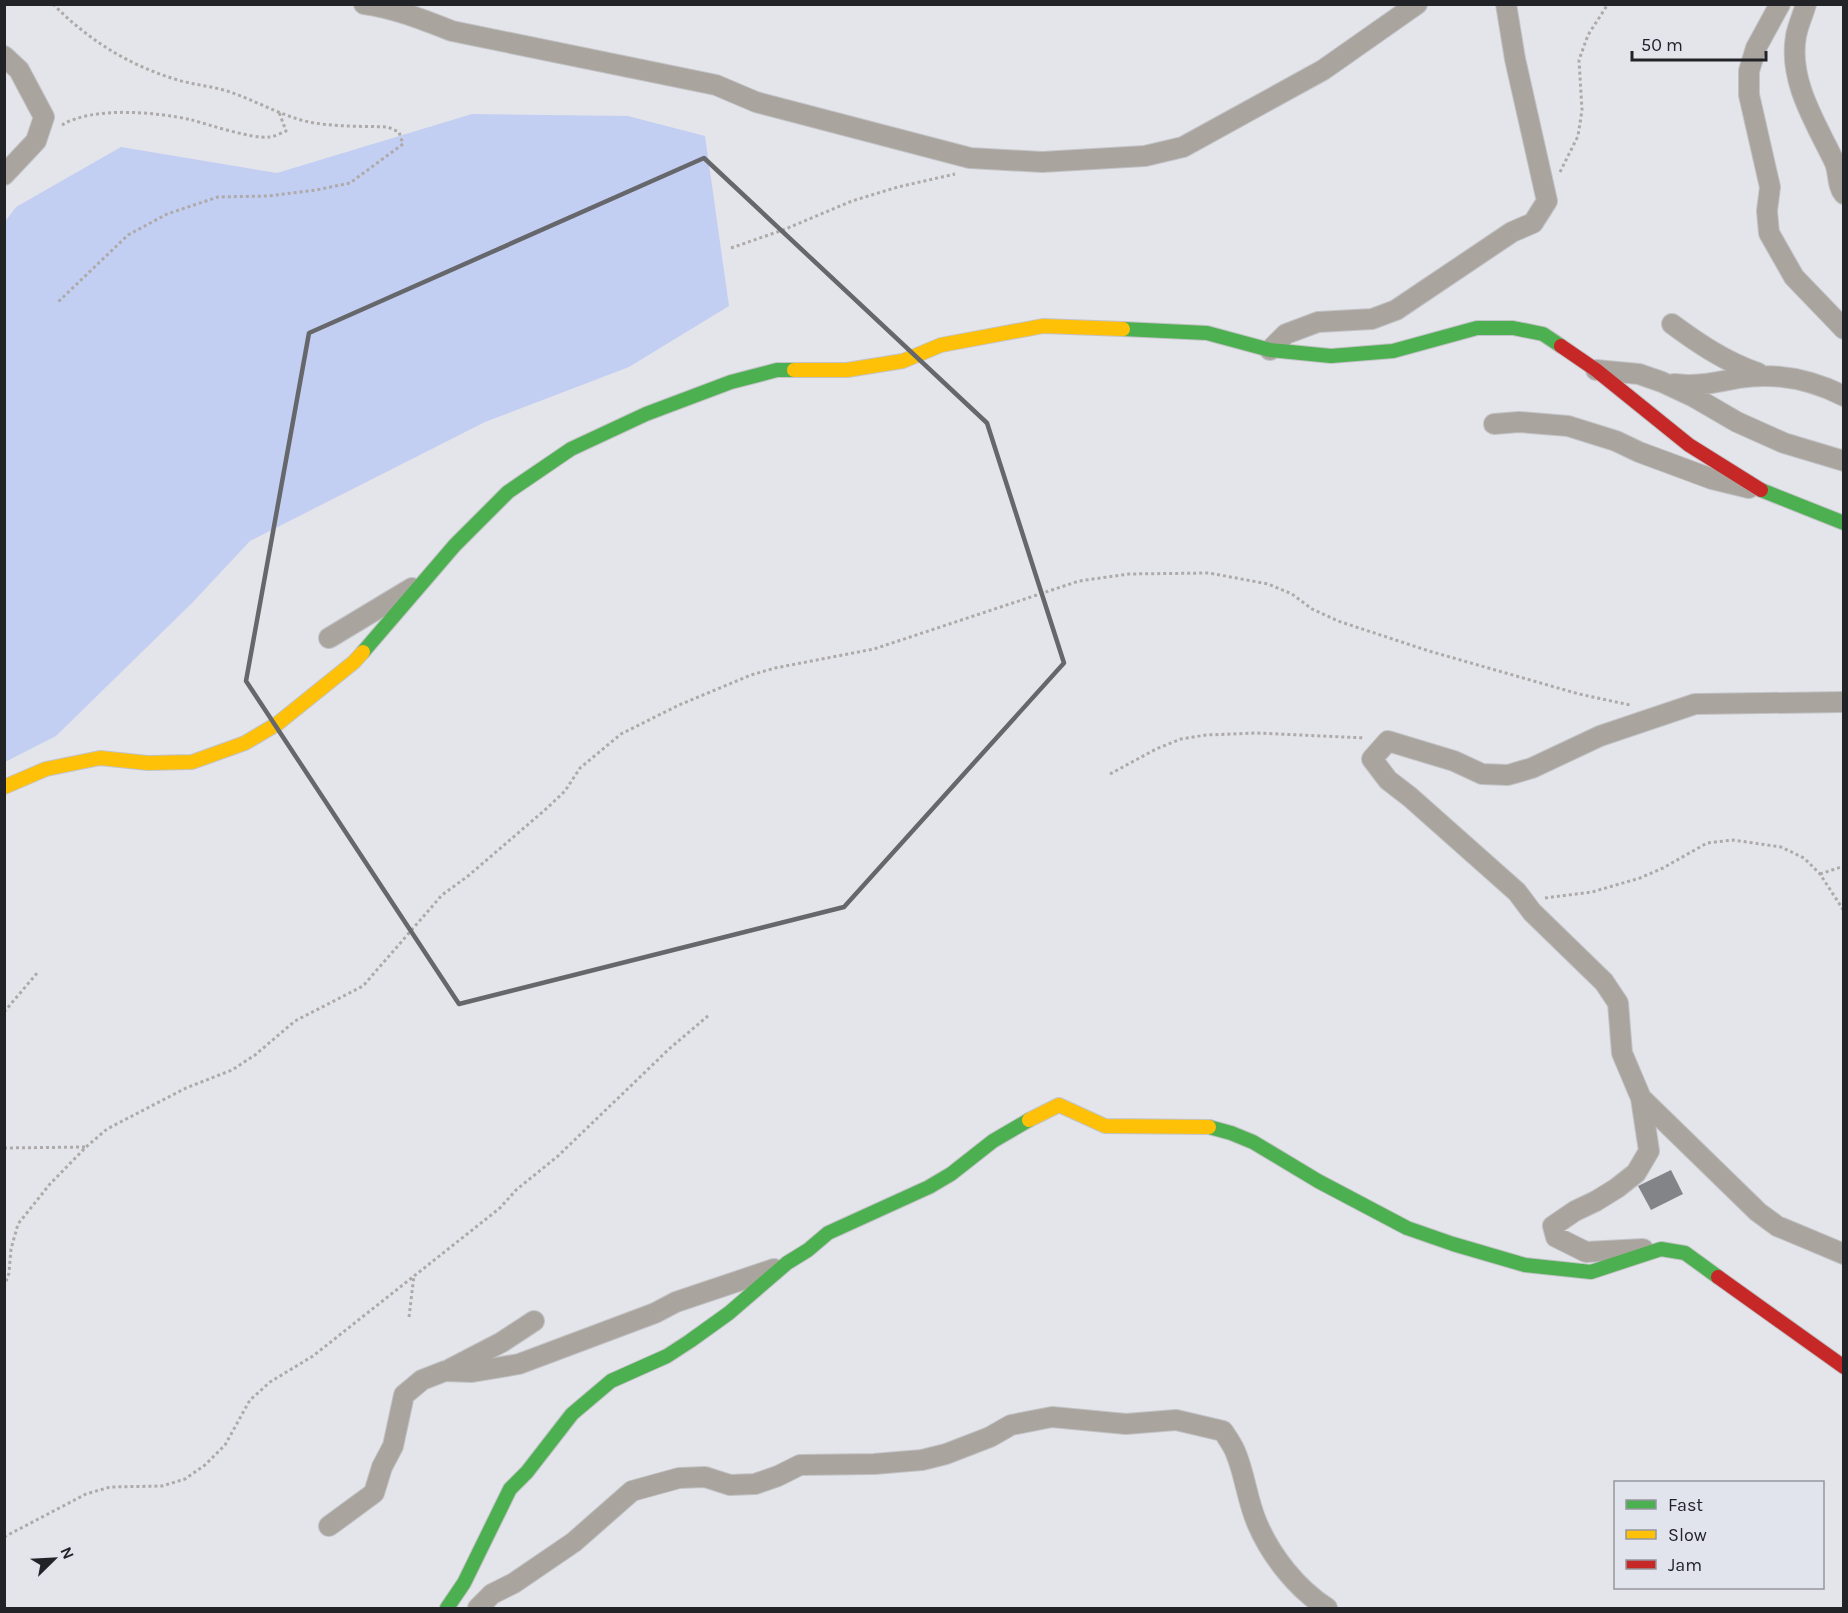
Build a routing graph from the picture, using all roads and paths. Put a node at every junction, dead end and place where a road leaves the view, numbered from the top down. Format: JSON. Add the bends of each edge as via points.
{"nodes":[{"id":1,"x":53,"y":4,"type":"edge"},
{"id":2,"x":364,"y":4,"type":"edge"},
{"id":3,"x":1417,"y":4,"type":"edge"},
{"id":4,"x":1506,"y":4,"type":"edge"},
{"id":5,"x":1608,"y":4,"type":"edge"},
{"id":6,"x":1780,"y":4,"type":"edge"},
{"id":7,"x":1806,"y":4,"type":"edge"},
{"id":8,"x":4,"y":56,"type":"edge"},
{"id":9,"x":279,"y":112,"type":"junction"},
{"id":10,"x":36,"y":141,"type":"junction"},
{"id":11,"x":961,"y":173,"type":"dead end"},
{"id":12,"x":1560,"y":173,"type":"dead end"},
{"id":13,"x":4,"y":175,"type":"edge"},
{"id":14,"x":1844,"y":194,"type":"edge"},
{"id":15,"x":731,"y":248,"type":"dead end"},
{"id":16,"x":58,"y":302,"type":"dead end"},
{"id":17,"x":1818,"y":303,"type":"junction"},
{"id":18,"x":1844,"y":310,"type":"edge"},
{"id":19,"x":1672,"y":324,"type":"dead end"},
{"id":20,"x":1844,"y":329,"type":"edge"},
{"id":21,"x":1270,"y":350,"type":"junction"},
{"id":22,"x":1596,"y":370,"type":"junction"},
{"id":23,"x":1763,"y":375,"type":"junction"},
{"id":24,"x":1662,"y":382,"type":"junction"},
{"id":25,"x":1844,"y":396,"type":"edge"},
{"id":26,"x":1494,"y":424,"type":"dead end"},
{"id":27,"x":1844,"y":461,"type":"edge"},
{"id":28,"x":1761,"y":490,"type":"junction"},
{"id":29,"x":1844,"y":523,"type":"edge"},
{"id":30,"x":425,"y":582,"type":"junction"},
{"id":31,"x":329,"y":638,"type":"dead end"},
{"id":32,"x":1844,"y":702,"type":"edge"},
{"id":33,"x":1637,"y":706,"type":"dead end"},
{"id":34,"x":1388,"y":741,"type":"junction"},
{"id":35,"x":1110,"y":774,"type":"dead end"},
{"id":36,"x":4,"y":787,"type":"edge"},
{"id":37,"x":1844,"y":866,"type":"edge"},
{"id":38,"x":1820,"y":874,"type":"junction"},
{"id":39,"x":1516,"y":892,"type":"junction"},
{"id":40,"x":1844,"y":911,"type":"edge"},
{"id":41,"x":38,"y":972,"type":"dead end"},
{"id":42,"x":4,"y":1012,"type":"edge"},
{"id":43,"x":709,"y":1016,"type":"dead end"},
{"id":44,"x":1641,"y":1098,"type":"junction"},
{"id":45,"x":86,"y":1147,"type":"junction"},
{"id":46,"x":4,"y":1148,"type":"edge"},
{"id":47,"x":1661,"y":1249,"type":"junction"},
{"id":48,"x":1844,"y":1254,"type":"edge"},
{"id":49,"x":787,"y":1263,"type":"junction"},
{"id":50,"x":414,"y":1275,"type":"junction"},
{"id":51,"x":4,"y":1287,"type":"edge"},
{"id":52,"x":409,"y":1317,"type":"dead end"},
{"id":53,"x":534,"y":1321,"type":"dead end"},
{"id":54,"x":1844,"y":1367,"type":"edge"},
{"id":55,"x":445,"y":1371,"type":"junction"},
{"id":56,"x":328,"y":1527,"type":"dead end"},
{"id":57,"x":4,"y":1537,"type":"edge"},
{"id":58,"x":447,"y":1608,"type":"edge"},
{"id":59,"x":478,"y":1608,"type":"edge"},
{"id":60,"x":1327,"y":1608,"type":"edge"}],
"edges":[{"from":1,"to":9,"type":"path","via":[[90,37],[131,62]]},
{"from":2,"to":3,"type":"street","via":[[452,31],[716,85],[756,102],[970,158],[1042,162],[1145,156],[1183,147],[1323,70]]},
{"from":4,"to":21,"type":"street","via":[[1546,201],[1533,223],[1512,232],[1396,310],[1372,319],[1318,322],[1286,334]]},
{"from":5,"to":12,"type":"path","via":[[1588,35],[1579,60],[1582,110],[1578,136]]},
{"from":6,"to":17,"type":"street","via":[[1756,48],[1749,71],[1749,95],[1770,187],[1769,233],[1794,277]]},
{"from":7,"to":14,"type":"street","via":[[1796,34],[1797,82],[1837,168],[1840,191]]},
{"from":8,"to":10,"type":"street","via":[[19,70],[44,117]]},
{"from":9,"to":10,"type":"path","via":[[286,131],[268,138],[190,120],[115,112],[67,122]]},
{"from":9,"to":16,"type":"path","via":[[309,122],[388,127],[399,132],[403,144],[350,183],[268,196],[218,197],[167,214],[128,236]]},
{"from":10,"to":13,"type":"street"},
{"from":11,"to":15,"type":"path","via":[[852,201]]},
{"from":17,"to":18,"type":"street"},
{"from":17,"to":20,"type":"street"},
{"from":19,"to":23,"type":"street","via":[[1735,365]]},
{"from":21,"to":22,"type":"street","via":[[1331,356],[1393,351],[1477,328],[1514,328],[1543,334]]},
{"from":21,"to":30,"type":"street","via":[[1207,333],[1043,326],[941,345],[903,361],[847,370],[777,370],[731,382],[646,414],[571,449],[508,492],[455,545]]},
{"from":22,"to":24,"type":"street","via":[[1639,374]]},
{"from":22,"to":28,"type":"street","via":[[1689,445]]},
{"from":23,"to":24,"type":"street","via":[[1686,386]]},
{"from":23,"to":25,"type":"street","via":[[1812,382]]},
{"from":24,"to":27,"type":"street","via":[[1784,443]]},
{"from":26,"to":28,"type":"street","via":[[1568,426],[1712,479]]},
{"from":28,"to":29,"type":"street"},
{"from":30,"to":31,"type":"street"},
{"from":30,"to":36,"type":"street","via":[[354,662],[277,724],[245,743],[192,762],[100,758],[46,769]]},
{"from":32,"to":34,"type":"street","via":[[1695,704],[1600,736],[1508,775],[1482,774]]},
{"from":33,"to":45,"type":"path","via":[[1579,694],[1406,644],[1338,621],[1268,584],[1209,573],[1155,572],[1079,581],[874,649],[751,675],[621,734],[580,768],[566,791],[546,809],[442,895],[363,986],[295,1021],[232,1070],[186,1088],[107,1129]]},
{"from":34,"to":35,"type":"path","via":[[1257,733],[1206,735],[1173,743]]},
{"from":34,"to":39,"type":"street","via":[[1372,759],[1388,780]]},
{"from":37,"to":38,"type":"path"},
{"from":38,"to":39,"type":"path","via":[[1804,858],[1781,847],[1733,840],[1707,843],[1640,878],[1592,892],[1542,898]]},
{"from":38,"to":40,"type":"path"},
{"from":39,"to":44,"type":"street","via":[[1604,982],[1618,1004],[1622,1053]]},
{"from":41,"to":42,"type":"path"},
{"from":43,"to":50,"type":"path","via":[[500,1208]]},
{"from":44,"to":47,"type":"street","via":[[1649,1152],[1636,1173],[1552,1226],[1556,1237],[1586,1252]]},
{"from":44,"to":48,"type":"street","via":[[1758,1212],[1778,1226]]},
{"from":45,"to":46,"type":"path"},
{"from":45,"to":51,"type":"path","via":[[18,1224]]},
{"from":47,"to":49,"type":"street","via":[[1591,1272],[1525,1264],[1407,1228],[1231,1133],[1204,1126],[1105,1126],[1059,1105],[993,1141],[929,1187],[828,1233]]},
{"from":47,"to":54,"type":"street","via":[[1685,1252]]},
{"from":49,"to":55,"type":"street","via":[[527,1361],[472,1372]]},
{"from":49,"to":58,"type":"street","via":[[690,1341],[611,1381],[572,1414],[510,1489],[464,1583]]},
{"from":50,"to":52,"type":"path"},
{"from":50,"to":57,"type":"path","via":[[313,1356],[270,1382],[250,1400],[225,1445],[185,1479],[162,1486],[110,1487],[86,1494]]},
{"from":53,"to":55,"type":"street"},
{"from":55,"to":56,"type":"street","via":[[422,1380],[404,1395],[393,1446],[374,1493]]},
{"from":59,"to":60,"type":"street","via":[[492,1594],[514,1584],[574,1542],[632,1491],[679,1478],[705,1477],[730,1485],[755,1484],[800,1465],[922,1460],[946,1454],[1011,1425],[1052,1417],[1126,1424],[1176,1420],[1223,1431],[1235,1451],[1256,1522],[1268,1545],[1282,1565]]}]}
